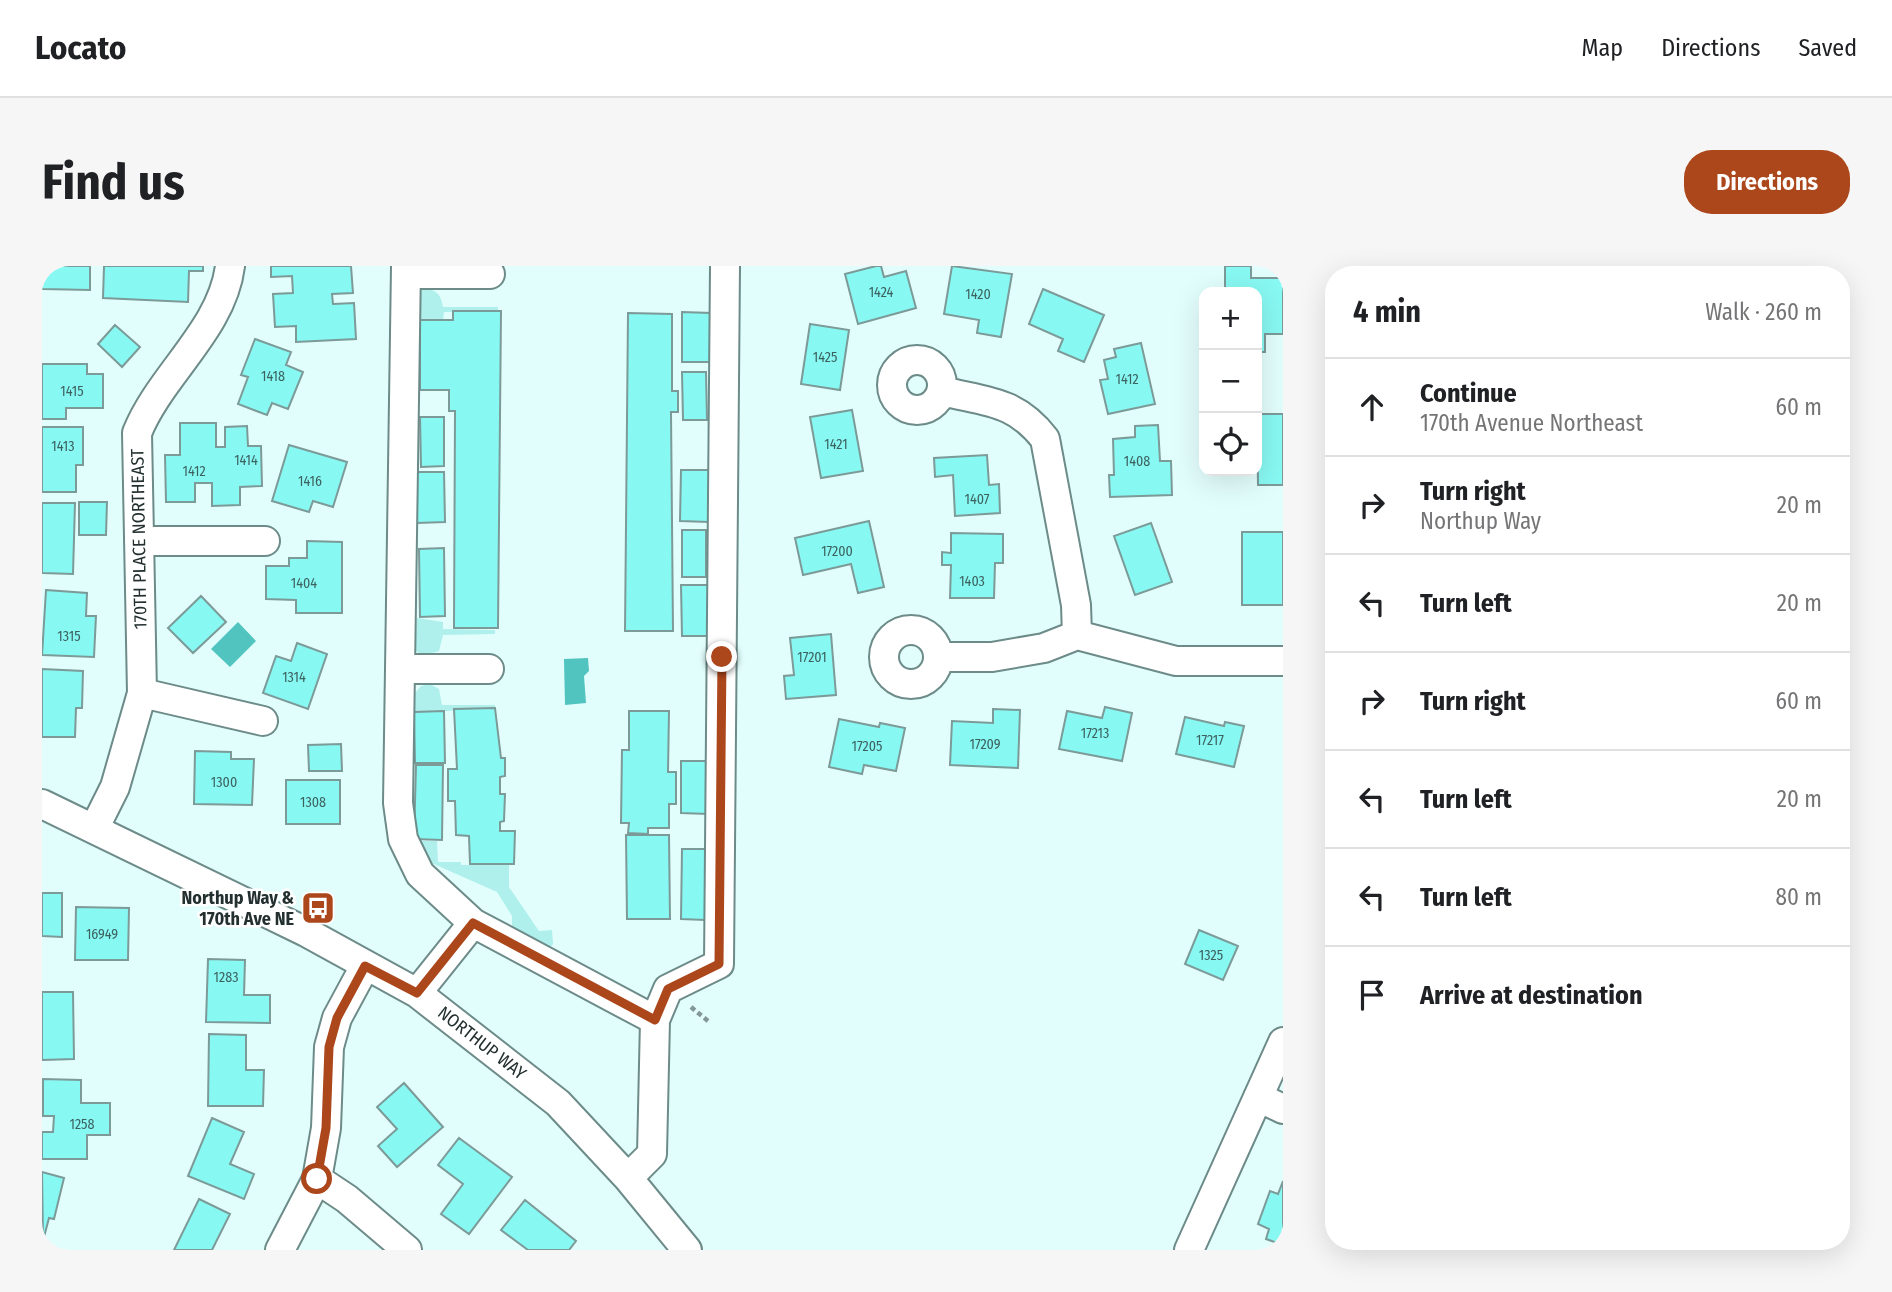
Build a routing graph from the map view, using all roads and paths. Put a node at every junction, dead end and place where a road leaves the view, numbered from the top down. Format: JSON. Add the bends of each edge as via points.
{"nodes":[{"id":1,"x":230,"y":266,"type":"edge"},
{"id":2,"x":725,"y":266,"type":"edge"},
{"id":3,"x":406,"y":270,"type":"edge"},
{"id":4,"x":490,"y":274,"type":"dead end"},
{"id":5,"x":942,"y":391,"type":"dead end"},
{"id":6,"x":139,"y":541,"type":"junction"},
{"id":7,"x":265,"y":541,"type":"dead end"},
{"id":8,"x":1077,"y":635,"type":"junction"},
{"id":9,"x":939,"y":657,"type":"dead end"},
{"id":10,"x":1283,"y":661,"type":"edge"},
{"id":11,"x":401,"y":669,"type":"junction"},
{"id":12,"x":489,"y":669,"type":"dead end"},
{"id":13,"x":142,"y":693,"type":"junction"},
{"id":14,"x":263,"y":721,"type":"dead end"},
{"id":15,"x":42,"y":804,"type":"edge"},
{"id":16,"x":94,"y":829,"type":"junction"},
{"id":17,"x":473,"y":923,"type":"junction"},
{"id":18,"x":365,"y":966,"type":"junction"},
{"id":19,"x":417,"y":993,"type":"junction"},
{"id":20,"x":655,"y":1020,"type":"junction"},
{"id":21,"x":1283,"y":1042,"type":"edge"},
{"id":22,"x":1258,"y":1097,"type":"junction"},
{"id":23,"x":1283,"y":1109,"type":"edge"},
{"id":24,"x":628,"y":1178,"type":"junction"},
{"id":25,"x":317,"y":1179,"type":"junction"},
{"id":26,"x":279,"y":1250,"type":"edge"},
{"id":27,"x":407,"y":1250,"type":"edge"},
{"id":28,"x":687,"y":1250,"type":"edge"},
{"id":29,"x":1189,"y":1250,"type":"edge"}],
"edges":[{"from":1,"to":6,"type":"street","name":"170TH PLACE NORTHEAST","via":[[216,311],[146,410],[137,433]]},
{"from":2,"to":20,"type":"street","via":[[719,964],[668,989]]},
{"from":3,"to":4,"type":"street"},
{"from":3,"to":11,"type":"street"},
{"from":5,"to":8,"type":"street","via":[[1014,408],[1045,439],[1074,591]]},
{"from":6,"to":7,"type":"street"},
{"from":6,"to":13,"type":"street","name":"170TH PLACE NORTHEAST"},
{"from":8,"to":9,"type":"street","via":[[1044,648],[992,657]]},
{"from":8,"to":10,"type":"street","via":[[1175,661]]},
{"from":11,"to":12,"type":"street"},
{"from":11,"to":17,"type":"street","via":[[398,803],[403,839],[420,874]]},
{"from":13,"to":14,"type":"street"},
{"from":13,"to":16,"type":"street","name":"170TH PLACE NORTHEAST","via":[[115,787]]},
{"from":15,"to":16,"type":"street","name":"NORTHUP WAY"},
{"from":16,"to":18,"type":"street","name":"NORTHUP WAY","via":[[306,932]]},
{"from":17,"to":19,"type":"street"},
{"from":17,"to":20,"type":"street"},
{"from":18,"to":19,"type":"street","name":"NORTHUP WAY"},
{"from":18,"to":25,"type":"street","via":[[337,1018],[329,1047],[326,1128]]},
{"from":19,"to":24,"type":"street","name":"NORTHUP WAY","via":[[558,1103]]},
{"from":20,"to":24,"type":"street","via":[[652,1154]]},
{"from":21,"to":22,"type":"street"},
{"from":22,"to":23,"type":"street"},
{"from":22,"to":29,"type":"street"},
{"from":24,"to":28,"type":"street","name":"NORTHUP WAY"},
{"from":25,"to":26,"type":"street"},
{"from":25,"to":27,"type":"street"}]}
